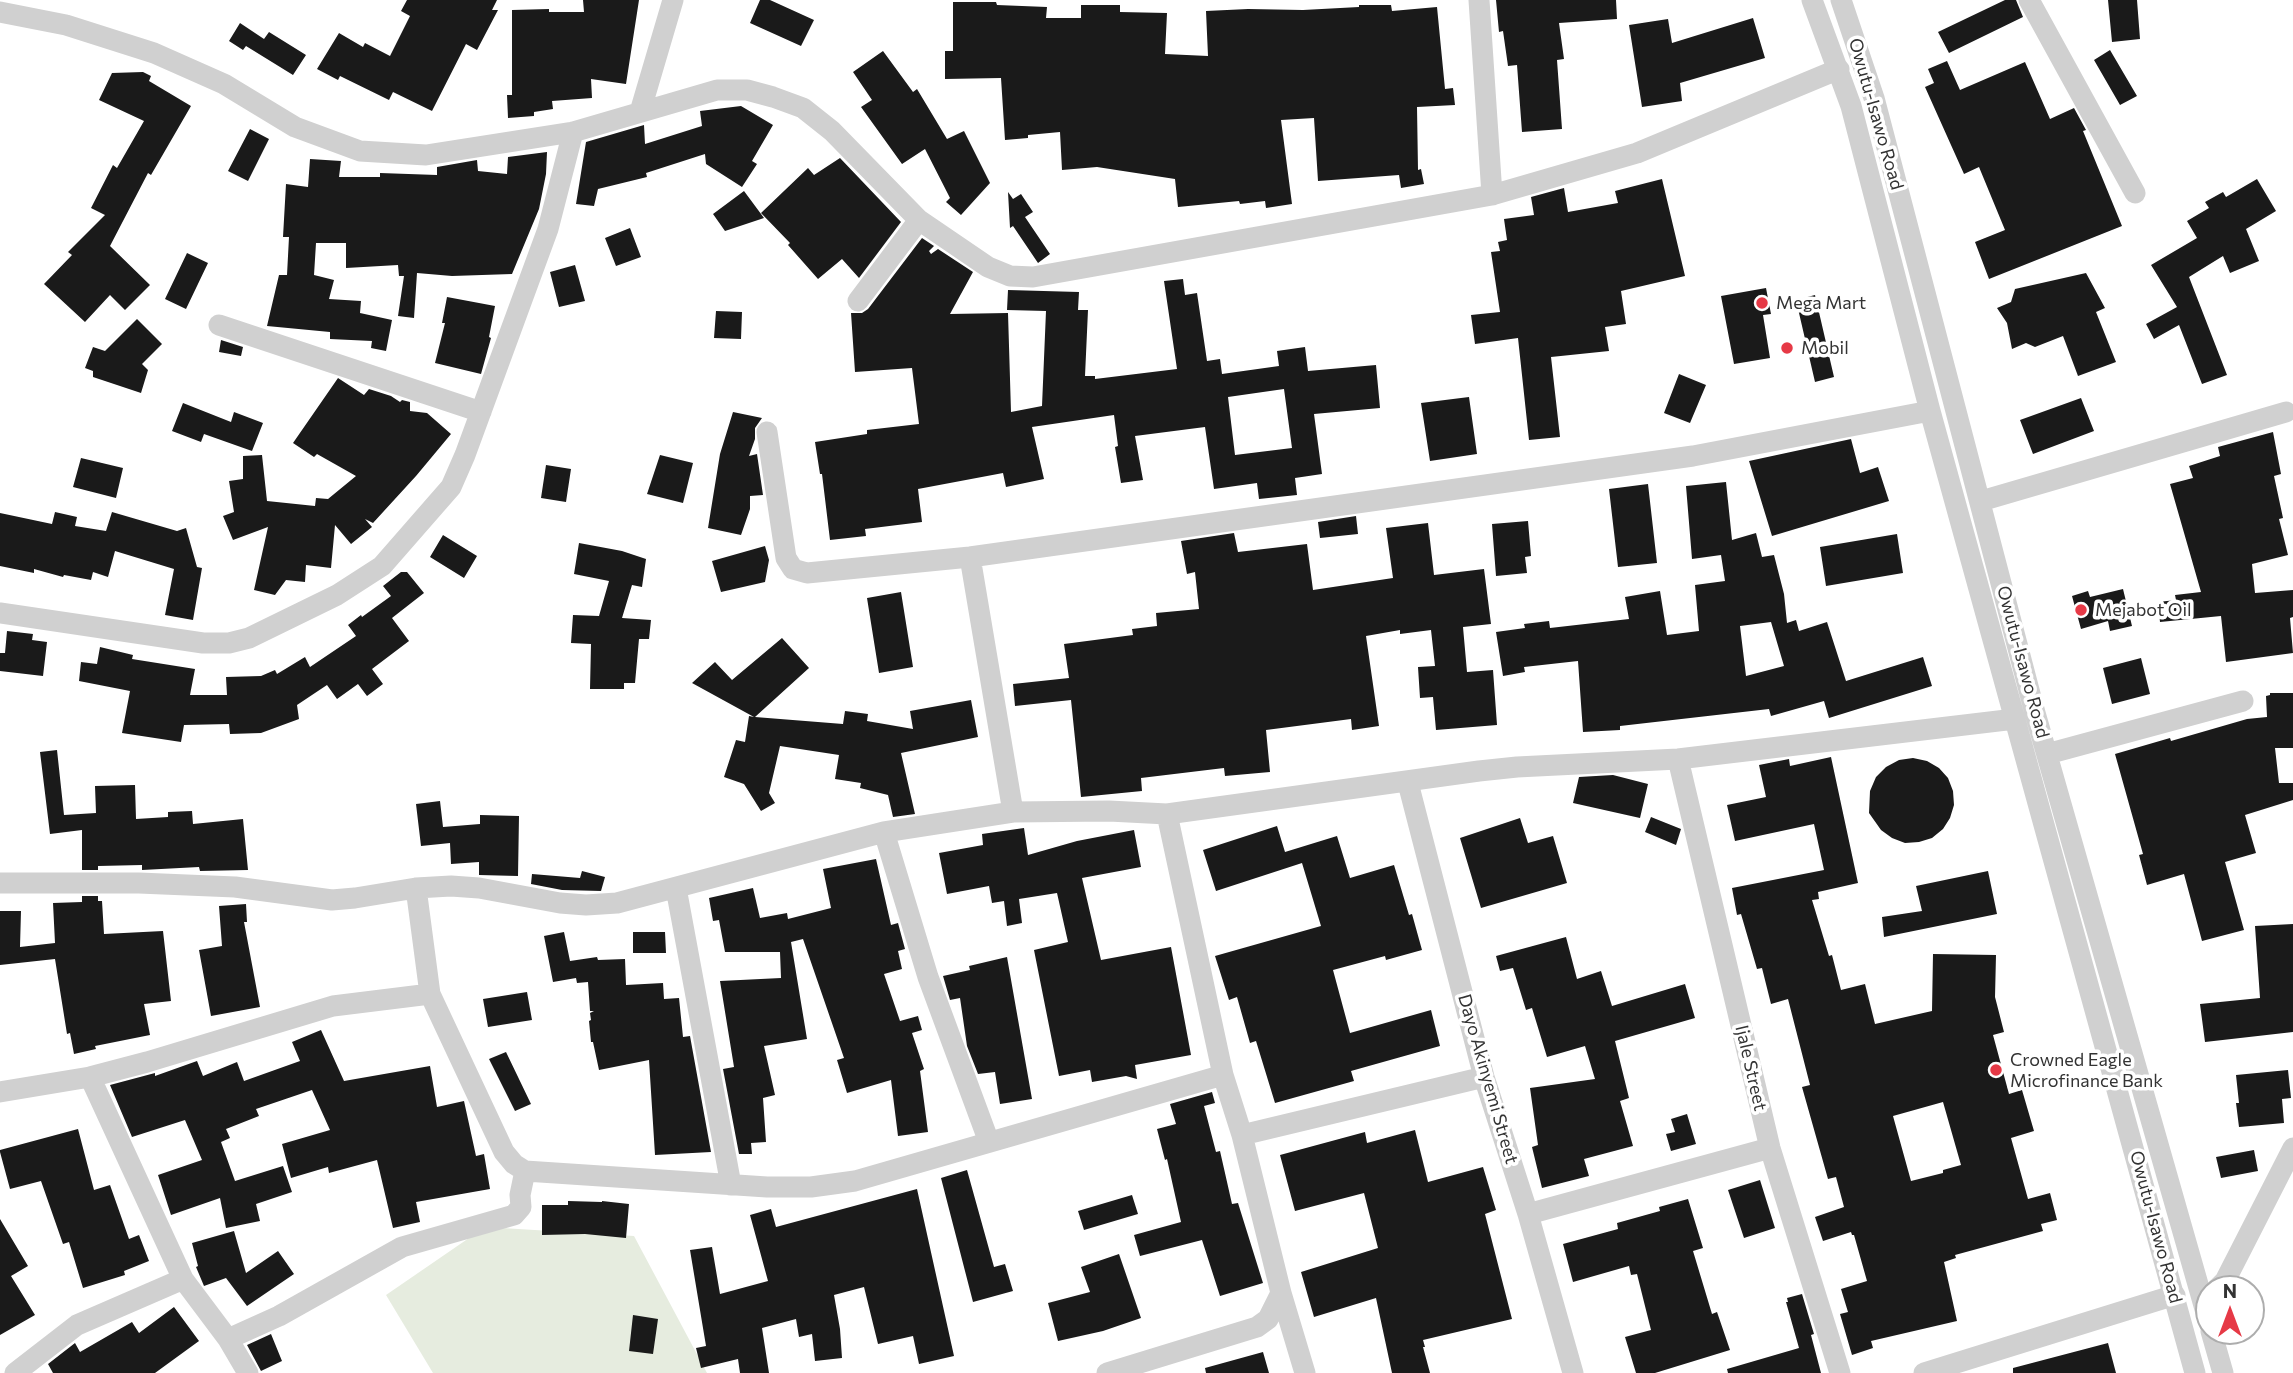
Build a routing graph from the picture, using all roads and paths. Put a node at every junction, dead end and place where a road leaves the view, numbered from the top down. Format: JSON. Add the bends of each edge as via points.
{"nodes":[{"id":1,"x":673,"y":0,"type":"edge"},
{"id":2,"x":1479,"y":0,"type":"edge"},
{"id":3,"x":1812,"y":0,"type":"edge"},
{"id":4,"x":1841,"y":0,"type":"edge"},
{"id":5,"x":2029,"y":0,"type":"edge"},
{"id":6,"x":0,"y":12,"type":"edge"},
{"id":7,"x":1839,"y":69,"type":"junction"},
{"id":8,"x":640,"y":111,"type":"junction"},
{"id":9,"x":573,"y":132,"type":"junction"},
{"id":10,"x":2135,"y":193,"type":"dead end"},
{"id":11,"x":1492,"y":195,"type":"junction"},
{"id":12,"x":919,"y":220,"type":"junction"},
{"id":13,"x":858,"y":301,"type":"dead end"},
{"id":14,"x":219,"y":325,"type":"dead end"},
{"id":15,"x":1930,"y":411,"type":"junction"},
{"id":16,"x":481,"y":412,"type":"junction"},
{"id":17,"x":2286,"y":412,"type":"dead end"},
{"id":18,"x":767,"y":432,"type":"dead end"},
{"id":19,"x":1981,"y":501,"type":"junction"},
{"id":20,"x":970,"y":557,"type":"junction"},
{"id":21,"x":0,"y":613,"type":"edge"},
{"id":22,"x":2243,"y":701,"type":"dead end"},
{"id":23,"x":2015,"y":719,"type":"junction"},
{"id":24,"x":2047,"y":754,"type":"junction"},
{"id":25,"x":1678,"y":759,"type":"junction"},
{"id":26,"x":1408,"y":783,"type":"junction"},
{"id":27,"x":1013,"y":813,"type":"junction"},
{"id":28,"x":1167,"y":814,"type":"junction"},
{"id":29,"x":884,"y":832,"type":"junction"},
{"id":30,"x":0,"y":883,"type":"edge"},
{"id":31,"x":416,"y":888,"type":"junction"},
{"id":32,"x":676,"y":888,"type":"junction"},
{"id":33,"x":430,"y":994,"type":"junction"},
{"id":34,"x":1223,"y":1075,"type":"junction"},
{"id":35,"x":90,"y":1077,"type":"junction"},
{"id":36,"x":1484,"y":1077,"type":"junction"},
{"id":37,"x":0,"y":1093,"type":"edge"},
{"id":38,"x":1242,"y":1135,"type":"junction"},
{"id":39,"x":989,"y":1142,"type":"junction"},
{"id":40,"x":1770,"y":1148,"type":"junction"},
{"id":41,"x":2293,"y":1148,"type":"edge"},
{"id":42,"x":525,"y":1171,"type":"junction"},
{"id":43,"x":731,"y":1185,"type":"junction"},
{"id":44,"x":1528,"y":1214,"type":"junction"},
{"id":45,"x":2204,"y":1275,"type":"edge"},
{"id":46,"x":2228,"y":1275,"type":"edge"},
{"id":47,"x":183,"y":1279,"type":"junction"},
{"id":48,"x":1281,"y":1293,"type":"junction"},
{"id":49,"x":2175,"y":1296,"type":"junction"},
{"id":50,"x":228,"y":1339,"type":"junction"},
{"id":51,"x":2215,"y":1345,"type":"edge"},
{"id":52,"x":15,"y":1373,"type":"edge"},
{"id":53,"x":248,"y":1373,"type":"edge"},
{"id":54,"x":1107,"y":1373,"type":"edge"},
{"id":55,"x":1305,"y":1373,"type":"edge"},
{"id":56,"x":1573,"y":1373,"type":"edge"},
{"id":57,"x":1840,"y":1373,"type":"edge"},
{"id":58,"x":1924,"y":1373,"type":"edge"},
{"id":59,"x":2195,"y":1373,"type":"edge"},
{"id":60,"x":2222,"y":1373,"type":"edge"}],
"edges":[{"from":1,"to":8,"type":"street"},
{"from":2,"to":11,"type":"street"},
{"from":3,"to":7,"type":"street","name":"Owutu-Isawo Road"},
{"from":4,"to":19,"type":"street","name":"Owutu-Isawo Road","via":[[1874,98]]},
{"from":5,"to":10,"type":"street"},
{"from":6,"to":9,"type":"street","via":[[66,25],[153,53],[224,84],[295,127],[360,150],[426,155]]},
{"from":7,"to":11,"type":"street","via":[[1637,153]]},
{"from":7,"to":15,"type":"street","name":"Owutu-Isawo Road"},
{"from":8,"to":9,"type":"street"},
{"from":8,"to":12,"type":"street","via":[[718,90],[747,90],[783,100],[803,108],[832,131]]},
{"from":9,"to":16,"type":"street","via":[[548,229]]},
{"from":11,"to":12,"type":"street","via":[[1033,277],[988,267]]},
{"from":12,"to":13,"type":"street"},
{"from":14,"to":16,"type":"street"},
{"from":15,"to":20,"type":"street","via":[[1693,456]]},
{"from":15,"to":23,"type":"street","name":"Owutu-Isawo Road"},
{"from":16,"to":21,"type":"street","via":[[451,487],[382,566],[337,595],[249,638],[203,643]]},
{"from":17,"to":19,"type":"street"},
{"from":18,"to":20,"type":"street","via":[[786,558],[793,569],[807,573]]},
{"from":19,"to":24,"type":"street","name":"Owutu-Isawo Road"},
{"from":20,"to":27,"type":"street"},
{"from":22,"to":24,"type":"street"},
{"from":23,"to":25,"type":"street"},
{"from":23,"to":49,"type":"street","name":"Owutu-Isawo Road"},
{"from":24,"to":45,"type":"street","name":"Owutu-Isawo Road"},
{"from":25,"to":26,"type":"street","via":[[1517,767]]},
{"from":25,"to":40,"type":"street","name":"Ijale Street"},
{"from":26,"to":28,"type":"street"},
{"from":26,"to":36,"type":"street","name":"Dayo Akinyemi Street"},
{"from":27,"to":28,"type":"street"},
{"from":27,"to":29,"type":"street"},
{"from":28,"to":34,"type":"street"},
{"from":29,"to":32,"type":"street"},
{"from":29,"to":39,"type":"street","via":[[928,977]]},
{"from":30,"to":31,"type":"street","via":[[235,887],[332,900]]},
{"from":31,"to":32,"type":"street","via":[[480,888],[586,905],[617,903]]},
{"from":31,"to":33,"type":"street"},
{"from":32,"to":43,"type":"street"},
{"from":33,"to":35,"type":"street","via":[[333,1006]]},
{"from":33,"to":42,"type":"street","via":[[504,1152]]},
{"from":34,"to":38,"type":"street"},
{"from":34,"to":39,"type":"street"},
{"from":35,"to":37,"type":"street"},
{"from":35,"to":47,"type":"street"},
{"from":36,"to":38,"type":"street"},
{"from":36,"to":44,"type":"street","name":"Dayo Akinyemi Street"},
{"from":38,"to":48,"type":"street"},
{"from":39,"to":43,"type":"street","via":[[855,1181],[811,1187]]},
{"from":40,"to":44,"type":"street"},
{"from":40,"to":57,"type":"street","name":"Ijale Street"},
{"from":41,"to":46,"type":"street"},
{"from":42,"to":43,"type":"street"},
{"from":42,"to":50,"type":"street","via":[[521,1206],[514,1215],[402,1247],[279,1316]]},
{"from":44,"to":56,"type":"street","name":"Dayo Akinyemi Street"},
{"from":47,"to":50,"type":"street"},
{"from":47,"to":52,"type":"street","via":[[78,1325]]},
{"from":48,"to":54,"type":"street","via":[[1268,1319],[1257,1327]]},
{"from":48,"to":55,"type":"street"},
{"from":49,"to":58,"type":"street"},
{"from":49,"to":59,"type":"street","name":"Owutu-Isawo Road"},
{"from":50,"to":53,"type":"street"},
{"from":51,"to":60,"type":"street"}]}
